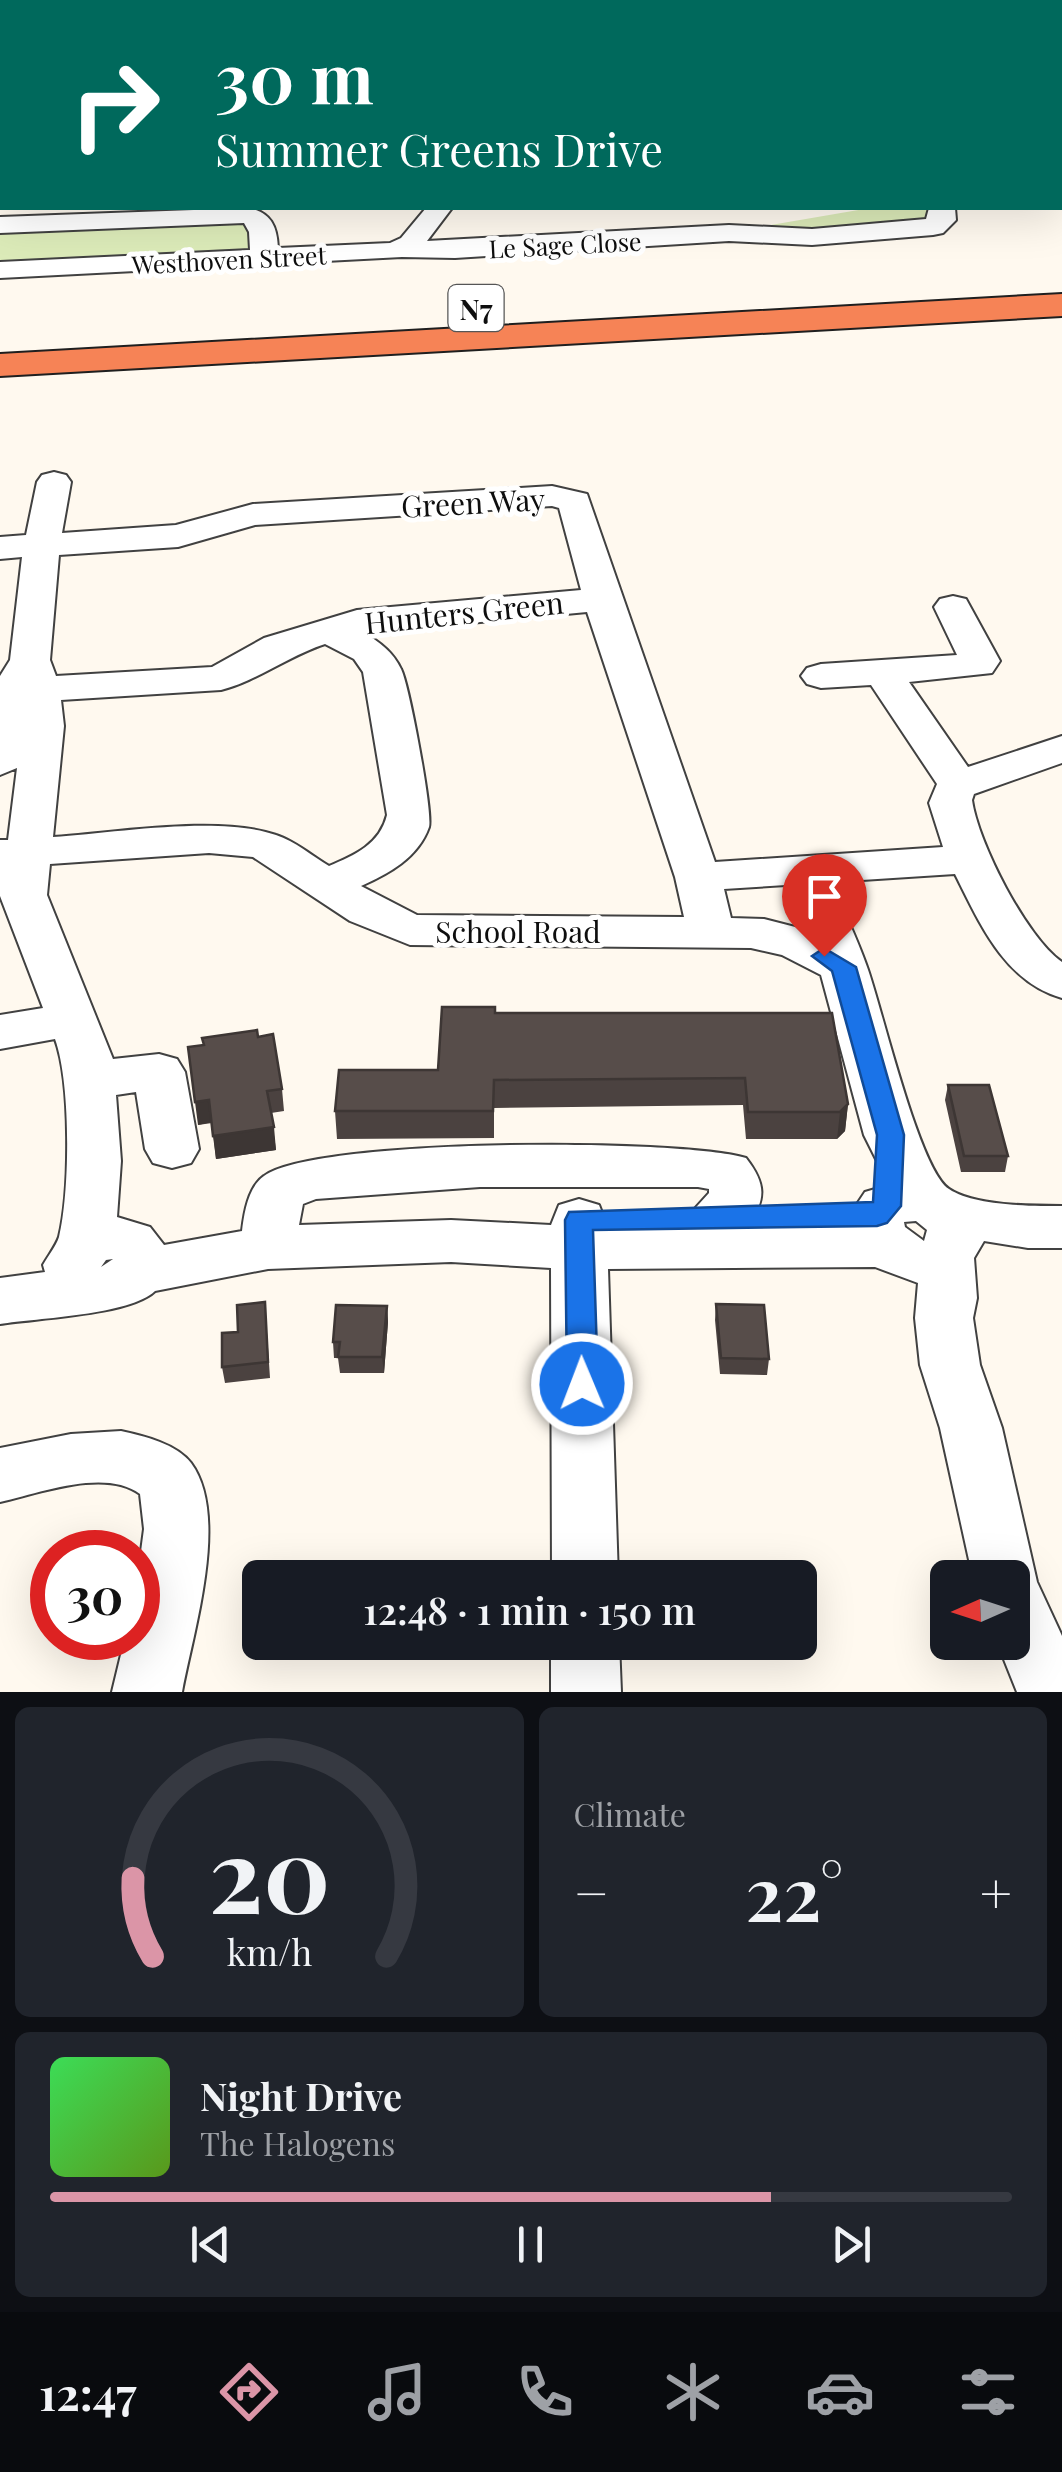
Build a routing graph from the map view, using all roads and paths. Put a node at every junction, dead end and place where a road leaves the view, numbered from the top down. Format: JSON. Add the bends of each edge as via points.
{"nodes":[{"id":1,"x":268,"y":0,"type":"edge"},
{"id":2,"x":302,"y":0,"type":"edge"},
{"id":3,"x":437,"y":210,"type":"edge"},
{"id":4,"x":841,"y":210,"type":"edge"},
{"id":5,"x":942,"y":210,"type":"edge"},
{"id":6,"x":0,"y":225,"type":"edge"},
{"id":7,"x":729,"y":234,"type":"junction"},
{"id":8,"x":401,"y":249,"type":"junction"},
{"id":9,"x":264,"y":258,"type":"junction"},
{"id":10,"x":0,"y":270,"type":"edge"},
{"id":11,"x":1062,"y":275,"type":"edge"},
{"id":12,"x":1062,"y":305,"type":"edge"},
{"id":13,"x":1062,"y":315,"type":"edge"},
{"id":14,"x":788,"y":321,"type":"junction"},
{"id":15,"x":0,"y":336,"type":"edge"},
{"id":16,"x":0,"y":368,"type":"edge"},
{"id":17,"x":54,"y":482,"type":"dead end"},
{"id":18,"x":42,"y":545,"type":"junction"},
{"id":19,"x":0,"y":548,"type":"edge"},
{"id":20,"x":602,"y":599,"type":"junction"},
{"id":21,"x":953,"y":608,"type":"dead end"},
{"id":22,"x":326,"y":630,"type":"junction"},
{"id":23,"x":882,"y":673,"type":"junction"},
{"id":24,"x":821,"y":676,"type":"dead end"},
{"id":25,"x":20,"y":683,"type":"edge"},
{"id":26,"x":1062,"y":749,"type":"edge"},
{"id":27,"x":0,"y":762,"type":"edge"},
{"id":28,"x":955,"y":789,"type":"junction"},
{"id":29,"x":971,"y":859,"type":"junction"},
{"id":30,"x":13,"y":867,"type":"edge"},
{"id":31,"x":803,"y":871,"type":"junction"},
{"id":32,"x":698,"y":878,"type":"junction"},
{"id":33,"x":329,"y":884,"type":"junction"},
{"id":34,"x":710,"y":932,"type":"junction"},
{"id":35,"x":843,"y":967,"type":"junction"},
{"id":36,"x":1062,"y":982,"type":"edge"},
{"id":37,"x":74,"y":1019,"type":"junction"},
{"id":38,"x":0,"y":1032,"type":"edge"},
{"id":39,"x":90,"y":1080,"type":"junction"},
{"id":40,"x":172,"y":1149,"type":"dead end"},
{"id":41,"x":1045,"y":1227,"type":"edge"},
{"id":42,"x":915,"y":1230,"type":"junction"},
{"id":43,"x":707,"y":1233,"type":"junction"},
{"id":44,"x":579,"y":1234,"type":"junction"},
{"id":45,"x":270,"y":1237,"type":"junction"},
{"id":46,"x":108,"y":1258,"type":"junction"},
{"id":47,"x":0,"y":1275,"type":"edge"},
{"id":48,"x":0,"y":1301,"type":"edge"},
{"id":49,"x":0,"y":1475,"type":"edge"},
{"id":50,"x":585,"y":1560,"type":"edge"},
{"id":51,"x":1002,"y":1560,"type":"edge"},
{"id":52,"x":1030,"y":1641,"type":"edge"},
{"id":53,"x":586,"y":1660,"type":"edge"},
{"id":54,"x":147,"y":1692,"type":"edge"},
{"id":55,"x":586,"y":1692,"type":"edge"},
{"id":56,"x":1052,"y":1692,"type":"edge"}],
"edges":[{"from":1,"to":2,"type":"street"},
{"from":3,"to":8,"type":"street"},
{"from":4,"to":7,"type":"street","name":"Le Sage Close"},
{"from":5,"to":7,"type":"street","name":"Le Sage Close","via":[[940,224],[924,229],[812,237]]},
{"from":6,"to":9,"type":"street","via":[[248,215],[263,225]]},
{"from":7,"to":8,"type":"street","name":"Le Sage Close"},
{"from":8,"to":9,"type":"street","name":"Westhoven Street"},
{"from":9,"to":10,"type":"street","name":"Westhoven Street"},
{"from":11,"to":15,"type":"highway","number":"N7"},
{"from":12,"to":14,"type":"highway","number":"N7"},
{"from":13,"to":14,"type":"highway","via":[[824,326]]},
{"from":14,"to":16,"type":"highway","number":"N7"},
{"from":17,"to":18,"type":"street"},
{"from":18,"to":19,"type":"street","name":"Green Way"},
{"from":18,"to":20,"type":"street","name":"Green Way","via":[[178,536],[254,515],[563,497],[577,504]]},
{"from":18,"to":25,"type":"street"},
{"from":20,"to":22,"type":"street","name":"Hunters Green","via":[[395,616]]},
{"from":20,"to":32,"type":"street","name":"Green Way"},
{"from":21,"to":23,"type":"street","via":[[978,665]]},
{"from":22,"to":25,"type":"street","name":"Hunters Green","via":[[258,654],[221,678]]},
{"from":22,"to":33,"type":"street","via":[[368,651],[382,672],[409,815],[396,846]]},
{"from":23,"to":24,"type":"street"},
{"from":23,"to":28,"type":"street"},
{"from":25,"to":27,"type":"street"},
{"from":25,"to":30,"type":"street","via":[[43,726]]},
{"from":26,"to":28,"type":"street"},
{"from":28,"to":29,"type":"street","via":[[950,805]]},
{"from":29,"to":31,"type":"street"},
{"from":29,"to":36,"type":"street","via":[[1026,954]]},
{"from":30,"to":33,"type":"street","name":"School Road","via":[[240,840],[282,853]]},
{"from":30,"to":37,"type":"street"},
{"from":31,"to":32,"type":"street"},
{"from":31,"to":35,"type":"street"},
{"from":32,"to":34,"type":"street","name":"Green Way"},
{"from":33,"to":34,"type":"street","name":"School Road","via":[[410,930]]},
{"from":34,"to":35,"type":"street","name":"School Road","via":[[779,935]]},
{"from":35,"to":42,"type":"street"},
{"from":37,"to":38,"type":"street"},
{"from":37,"to":39,"type":"street"},
{"from":39,"to":40,"type":"street","via":[[159,1072]]},
{"from":39,"to":46,"type":"street"},
{"from":41,"to":42,"type":"street"},
{"from":42,"to":43,"type":"street"},
{"from":42,"to":51,"type":"street","via":[[928,1286],[944,1318]]},
{"from":43,"to":44,"type":"street"},
{"from":43,"to":45,"type":"street","via":[[736,1202],[738,1189],[734,1178],[716,1168],[383,1170],[287,1186],[274,1208]]},
{"from":44,"to":45,"type":"street","via":[[451,1241]]},
{"from":44,"to":50,"type":"street"},
{"from":45,"to":46,"type":"street"},
{"from":46,"to":47,"type":"street"},
{"from":46,"to":48,"type":"street"},
{"from":49,"to":54,"type":"street","via":[[118,1456],[154,1468],[172,1486],[178,1521]]},
{"from":52,"to":56,"type":"street"},
{"from":53,"to":55,"type":"street"}]}
